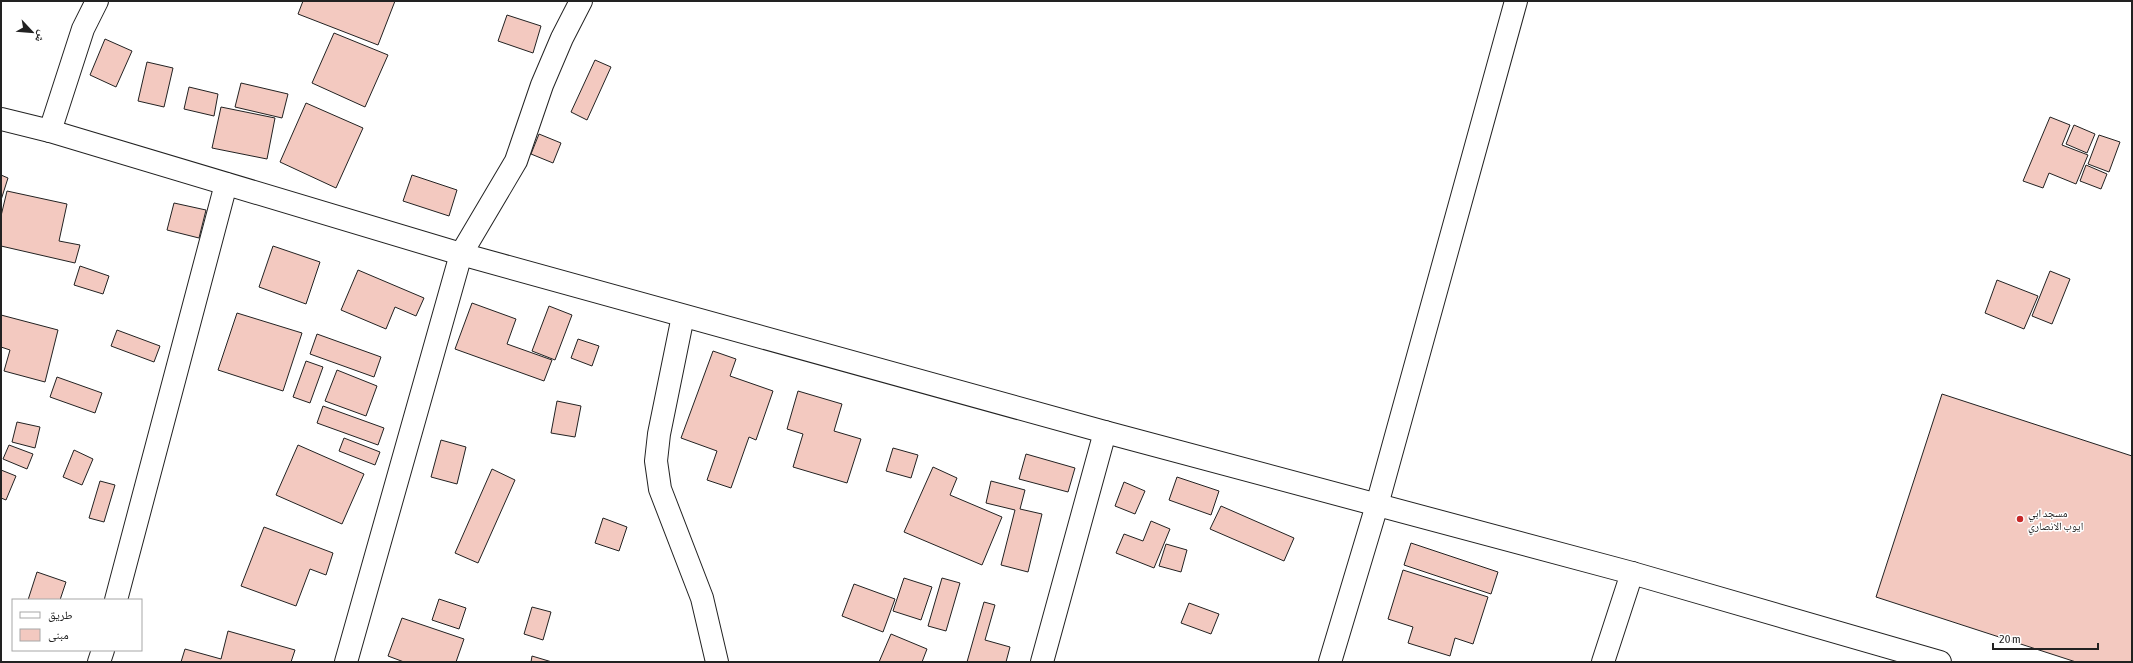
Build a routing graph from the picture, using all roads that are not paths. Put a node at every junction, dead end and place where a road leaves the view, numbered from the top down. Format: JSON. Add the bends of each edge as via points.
{"nodes":[{"id":1,"x":97,"y":1,"type":"edge"},
{"id":2,"x":581,"y":1,"type":"edge"},
{"id":3,"x":1516,"y":1,"type":"edge"},
{"id":4,"x":1,"y":119,"type":"edge"},
{"id":5,"x":50,"y":132,"type":"junction"},
{"id":6,"x":226,"y":184,"type":"junction"},
{"id":7,"x":461,"y":254,"type":"junction"},
{"id":8,"x":683,"y":316,"type":"junction"},
{"id":9,"x":1105,"y":432,"type":"junction"},
{"id":10,"x":1377,"y":505,"type":"junction"},
{"id":11,"x":1632,"y":573,"type":"junction"},
{"id":12,"x":116,"y":599,"type":"edge"},
{"id":13,"x":103,"y":651,"type":"edge"},
{"id":14,"x":100,"y":662,"type":"edge"},
{"id":15,"x":346,"y":662,"type":"edge"},
{"id":16,"x":717,"y":662,"type":"edge"},
{"id":17,"x":1042,"y":662,"type":"edge"},
{"id":18,"x":1330,"y":662,"type":"edge"},
{"id":19,"x":1603,"y":662,"type":"edge"},
{"id":20,"x":1940,"y":662,"type":"edge"}],
"edges":[{"from":1,"to":5,"type":"street","via":[[83,29]]},
{"from":2,"to":7,"type":"street","via":[[542,85],[516,161]]},
{"from":3,"to":10,"type":"street"},
{"from":4,"to":5,"type":"street"},
{"from":5,"to":6,"type":"street"},
{"from":6,"to":7,"type":"street"},
{"from":6,"to":12,"type":"street"},
{"from":7,"to":8,"type":"street"},
{"from":7,"to":15,"type":"street"},
{"from":8,"to":9,"type":"street"},
{"from":8,"to":16,"type":"street","via":[[656,461],[660,489],[702,598]]},
{"from":9,"to":10,"type":"street"},
{"from":9,"to":17,"type":"street"},
{"from":10,"to":11,"type":"street"},
{"from":10,"to":18,"type":"street"},
{"from":11,"to":19,"type":"street"},
{"from":11,"to":20,"type":"street"},
{"from":13,"to":14,"type":"street"}]}
